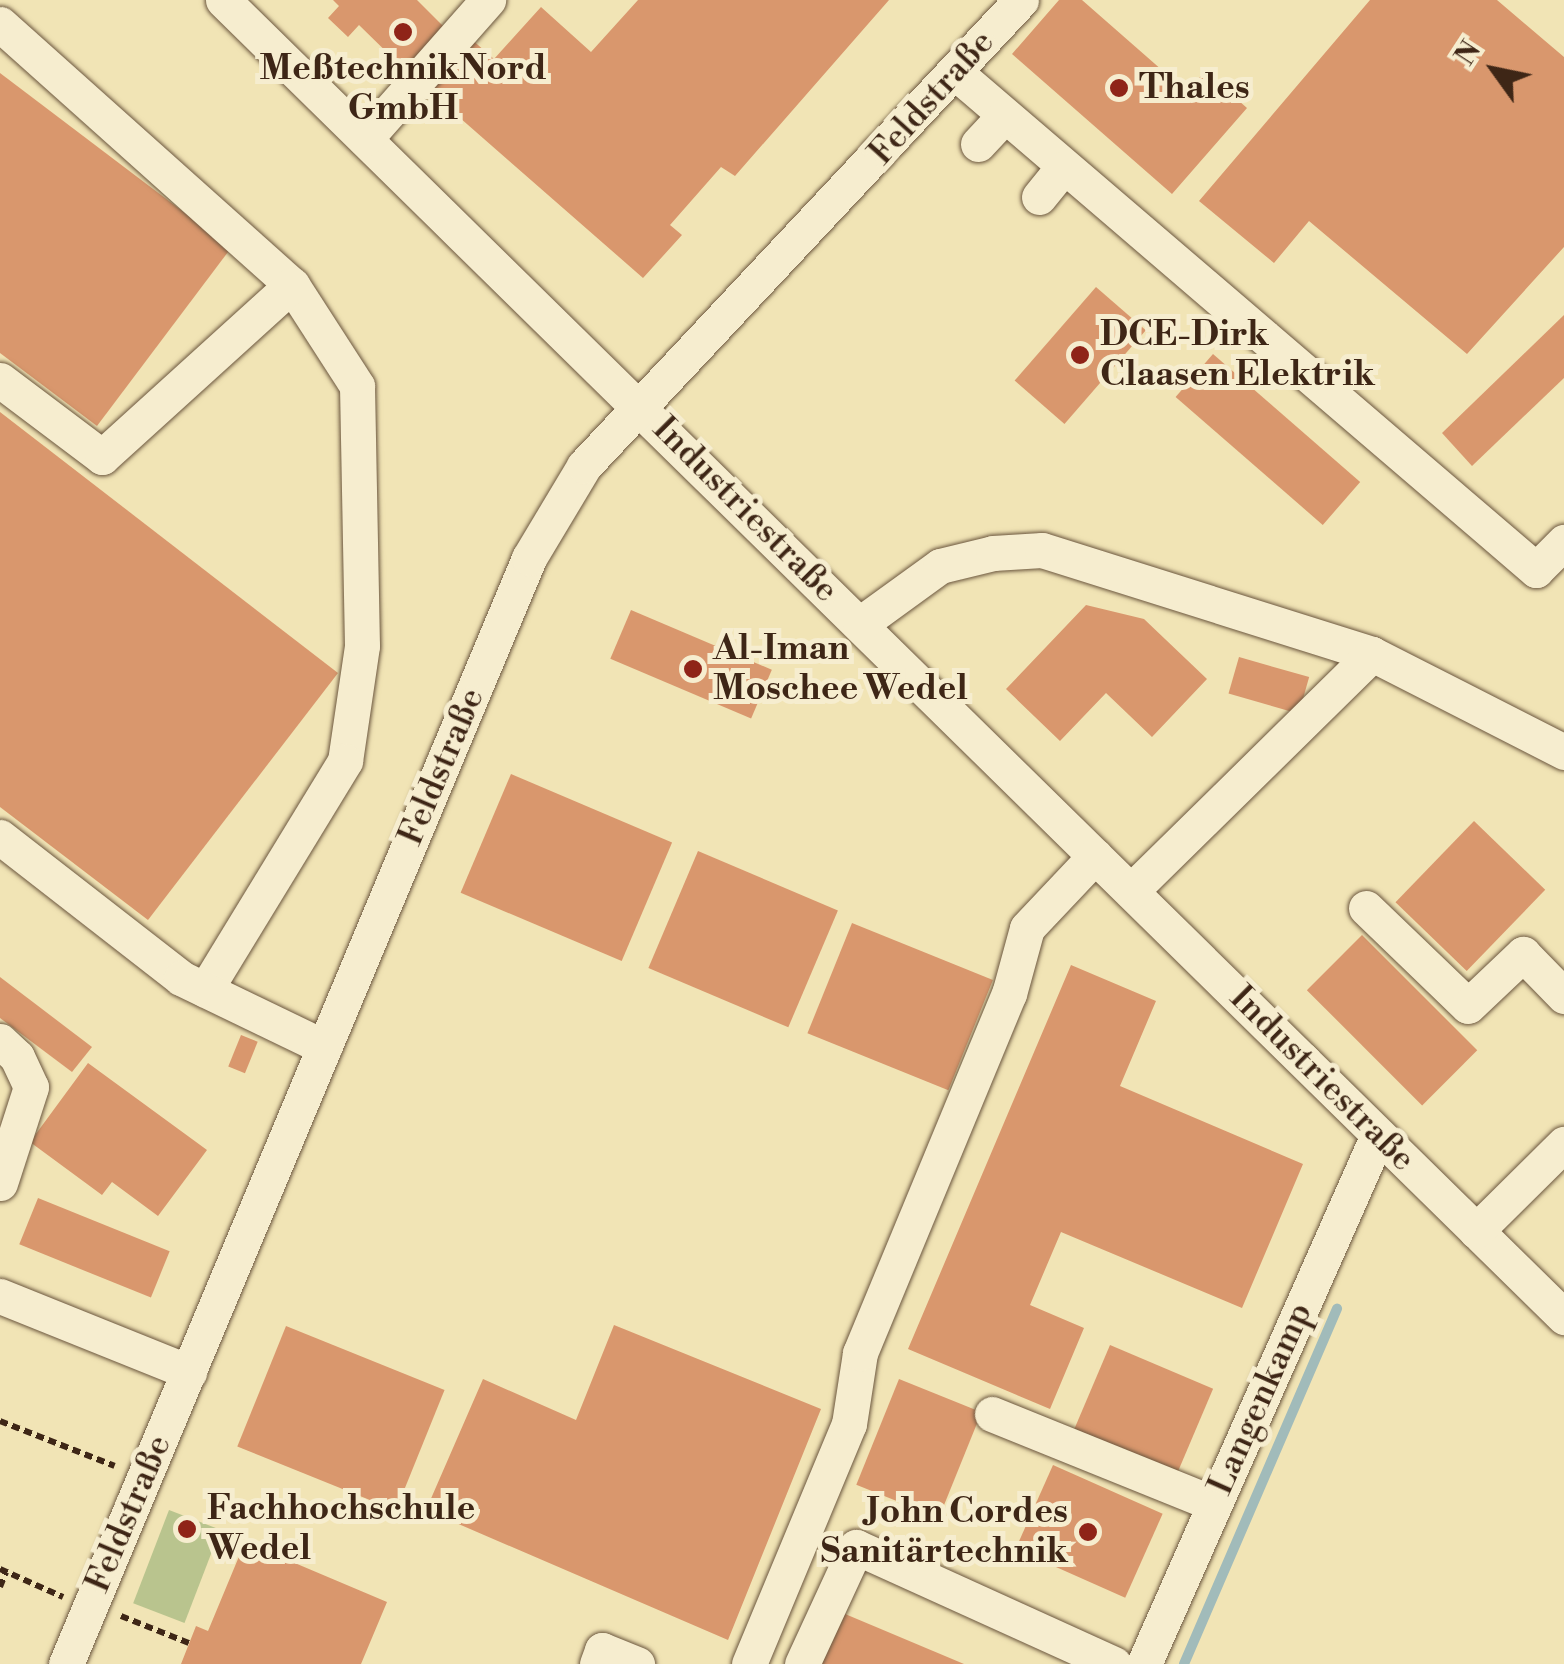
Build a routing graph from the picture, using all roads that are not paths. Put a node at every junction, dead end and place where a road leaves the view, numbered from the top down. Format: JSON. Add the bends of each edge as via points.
{"nodes":[{"id":1,"x":223,"y":0,"type":"edge"},
{"id":2,"x":488,"y":0,"type":"edge"},
{"id":3,"x":1021,"y":0,"type":"edge"},
{"id":4,"x":0,"y":24,"type":"edge"},
{"id":5,"x":956,"y":74,"type":"junction"},
{"id":6,"x":1004,"y":116,"type":"junction"},
{"id":7,"x":365,"y":139,"type":"junction"},
{"id":8,"x":978,"y":144,"type":"dead end"},
{"id":9,"x":1062,"y":169,"type":"junction"},
{"id":10,"x":1039,"y":196,"type":"dead end"},
{"id":11,"x":292,"y":284,"type":"junction"},
{"id":12,"x":0,"y":380,"type":"edge"},
{"id":13,"x":639,"y":406,"type":"junction"},
{"id":14,"x":1564,"y":542,"type":"edge"},
{"id":15,"x":860,"y":624,"type":"junction"},
{"id":16,"x":1372,"y":654,"type":"junction"},
{"id":17,"x":1564,"y":752,"type":"edge"},
{"id":18,"x":0,"y":837,"type":"edge"},
{"id":19,"x":1096,"y":856,"type":"junction"},
{"id":20,"x":1131,"y":891,"type":"junction"},
{"id":21,"x":1366,"y":908,"type":"dead end"},
{"id":22,"x":205,"y":990,"type":"junction"},
{"id":23,"x":1564,"y":996,"type":"edge"},
{"id":24,"x":0,"y":1041,"type":"edge"},
{"id":25,"x":324,"y":1047,"type":"junction"},
{"id":26,"x":1378,"y":1135,"type":"junction"},
{"id":27,"x":1564,"y":1144,"type":"edge"},
{"id":28,"x":0,"y":1183,"type":"edge"},
{"id":29,"x":1476,"y":1231,"type":"junction"},
{"id":30,"x":0,"y":1296,"type":"edge"},
{"id":31,"x":1564,"y":1317,"type":"edge"},
{"id":32,"x":188,"y":1372,"type":"junction"},
{"id":33,"x":992,"y":1414,"type":"dead end"},
{"id":34,"x":1215,"y":1504,"type":"junction"},
{"id":35,"x":599,"y":1657,"type":"edge"},
{"id":36,"x":66,"y":1664,"type":"edge"},
{"id":37,"x":637,"y":1664,"type":"edge"},
{"id":38,"x":749,"y":1664,"type":"edge"},
{"id":39,"x":802,"y":1664,"type":"edge"},
{"id":40,"x":1114,"y":1664,"type":"edge"},
{"id":41,"x":1144,"y":1664,"type":"edge"}],
"edges":[{"from":1,"to":7,"type":"street","name":"Industriestraße"},
{"from":2,"to":7,"type":"street"},
{"from":3,"to":5,"type":"street","name":"Feldstraße"},
{"from":4,"to":11,"type":"street"},
{"from":5,"to":6,"type":"street"},
{"from":5,"to":13,"type":"street","name":"Feldstraße"},
{"from":6,"to":8,"type":"street"},
{"from":6,"to":9,"type":"street"},
{"from":7,"to":13,"type":"street","name":"Industriestraße"},
{"from":9,"to":10,"type":"street"},
{"from":9,"to":14,"type":"street","via":[[1536,570]]},
{"from":11,"to":12,"type":"street","via":[[102,458]]},
{"from":11,"to":22,"type":"street","via":[[357,386],[362,646],[345,760]]},
{"from":13,"to":15,"type":"street","name":"Industriestraße"},
{"from":13,"to":25,"type":"street","name":"Feldstraße","via":[[584,466],[529,558]]},
{"from":15,"to":16,"type":"street","via":[[940,566],[1042,550]]},
{"from":15,"to":19,"type":"street","name":"Industriestraße"},
{"from":16,"to":17,"type":"street"},
{"from":16,"to":20,"type":"street"},
{"from":18,"to":22,"type":"street"},
{"from":19,"to":20,"type":"street","name":"Industriestraße"},
{"from":19,"to":38,"type":"street","via":[[1027,928],[1010,994],[860,1353],[849,1424]]},
{"from":20,"to":26,"type":"street","name":"Industriestraße"},
{"from":21,"to":23,"type":"street","via":[[1468,1006],[1523,954]]},
{"from":22,"to":25,"type":"street"},
{"from":24,"to":28,"type":"street","via":[[31,1086]]},
{"from":25,"to":32,"type":"street","name":"Feldstraße"},
{"from":26,"to":29,"type":"street","name":"Industriestraße"},
{"from":26,"to":34,"type":"street","name":"Langenkamp"},
{"from":27,"to":29,"type":"street"},
{"from":29,"to":31,"type":"street","name":"Industriestraße"},
{"from":30,"to":32,"type":"street"},
{"from":32,"to":36,"type":"street","name":"Feldstraße"},
{"from":33,"to":34,"type":"street"},
{"from":34,"to":41,"type":"street","name":"Langenkamp"},
{"from":35,"to":37,"type":"street"},
{"from":39,"to":40,"type":"street","via":[[856,1547]]}]}
